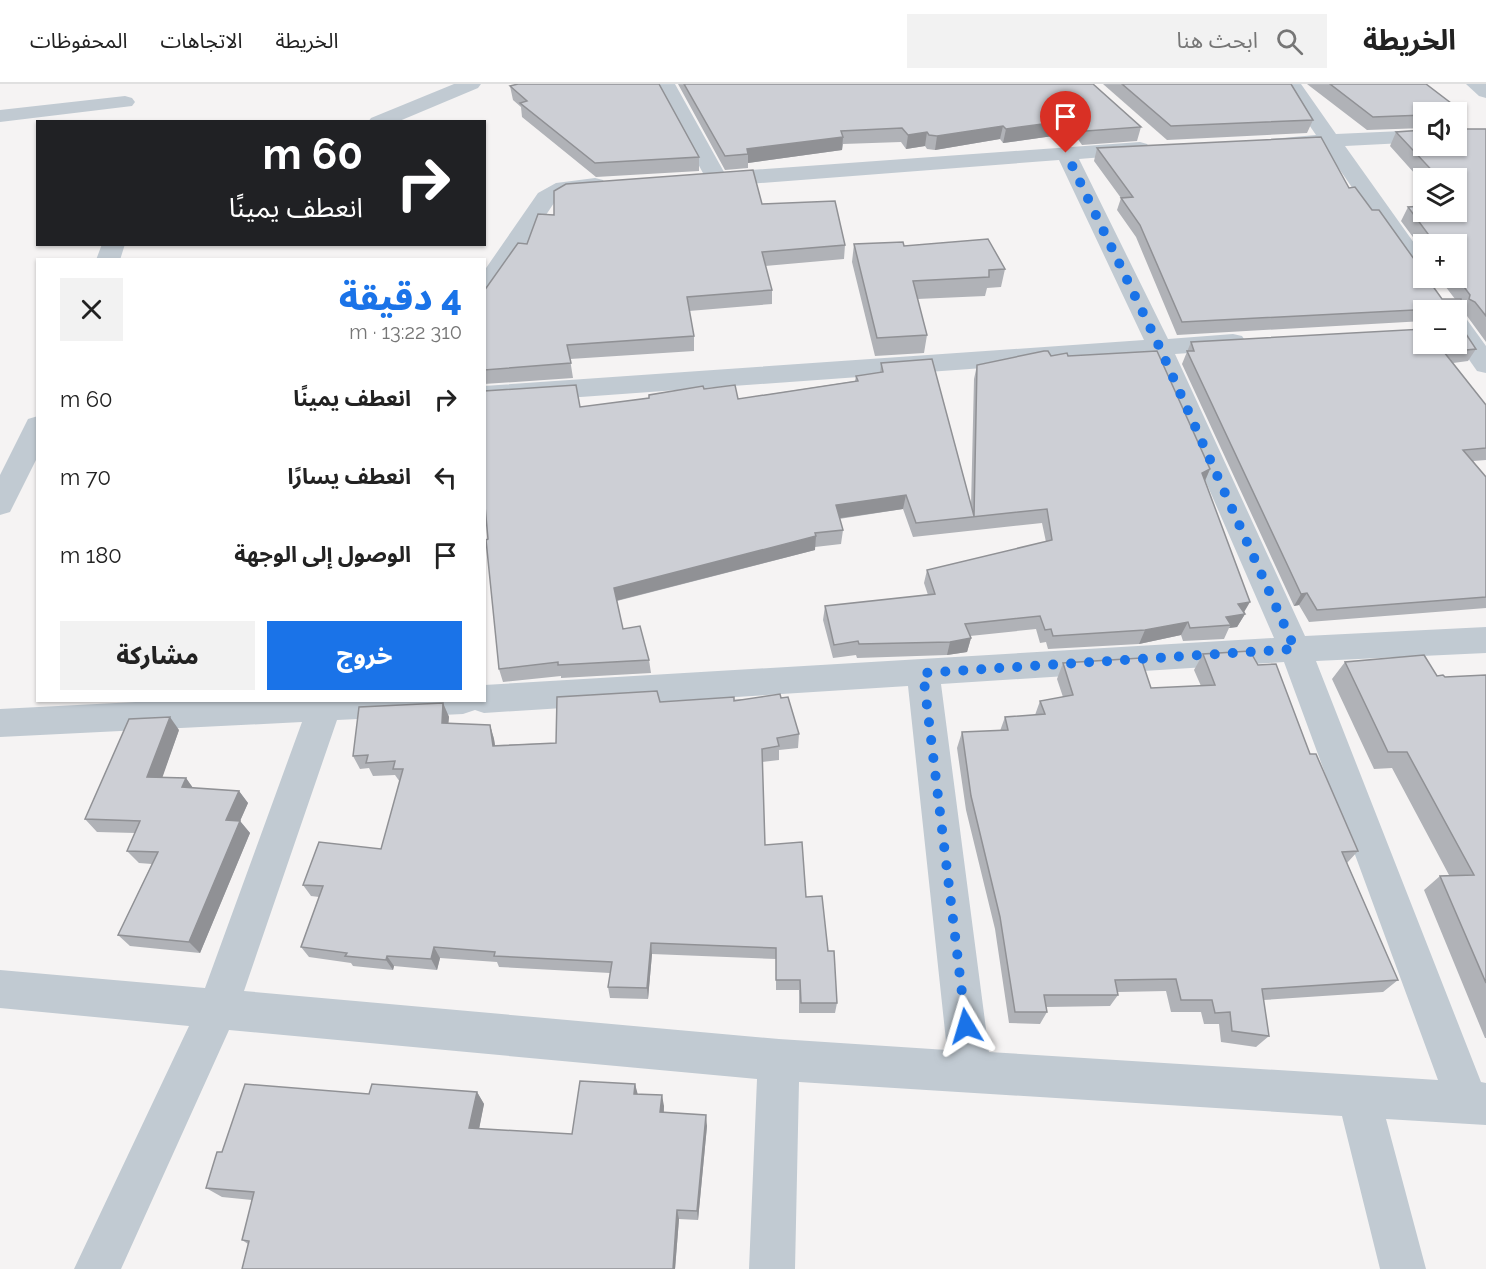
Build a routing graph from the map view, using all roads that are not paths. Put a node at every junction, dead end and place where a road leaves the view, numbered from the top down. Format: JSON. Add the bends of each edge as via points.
{"nodes":[{"id":1,"x":471,"y":84,"type":"edge"},
{"id":2,"x":665,"y":84,"type":"edge"},
{"id":3,"x":1291,"y":84,"type":"edge"},
{"id":4,"x":1476,"y":84,"type":"edge"},
{"id":5,"x":1486,"y":92,"type":"edge"},
{"id":6,"x":123,"y":103,"type":"edge"},
{"id":7,"x":0,"y":116,"type":"edge"},
{"id":8,"x":383,"y":120,"type":"edge"},
{"id":9,"x":1141,"y":132,"type":"edge"},
{"id":10,"x":1413,"y":137,"type":"edge"},
{"id":11,"x":1331,"y":141,"type":"junction"},
{"id":12,"x":1262,"y":144,"type":"edge"},
{"id":13,"x":1066,"y":153,"type":"junction"},
{"id":14,"x":717,"y":179,"type":"junction"},
{"id":15,"x":693,"y":181,"type":"edge"},
{"id":16,"x":610,"y":185,"type":"edge"},
{"id":17,"x":486,"y":286,"type":"edge"},
{"id":18,"x":1441,"y":300,"type":"edge"},
{"id":19,"x":1467,"y":317,"type":"edge"},
{"id":20,"x":1486,"y":327,"type":"edge"},
{"id":21,"x":1467,"y":338,"type":"edge"},
{"id":22,"x":1263,"y":340,"type":"edge"},
{"id":23,"x":1159,"y":346,"type":"junction"},
{"id":24,"x":1486,"y":365,"type":"edge"},
{"id":25,"x":486,"y":395,"type":"edge"},
{"id":26,"x":36,"y":428,"type":"edge"},
{"id":27,"x":0,"y":506,"type":"edge"},
{"id":28,"x":1486,"y":640,"type":"edge"},
{"id":29,"x":1295,"y":649,"type":"junction"},
{"id":30,"x":923,"y":673,"type":"junction"},
{"id":31,"x":486,"y":699,"type":"edge"},
{"id":32,"x":408,"y":702,"type":"edge"},
{"id":33,"x":325,"y":705,"type":"edge"},
{"id":34,"x":0,"y":723,"type":"edge"},
{"id":35,"x":0,"y":989,"type":"edge"},
{"id":36,"x":218,"y":1009,"type":"junction"},
{"id":37,"x":779,"y":1060,"type":"junction"},
{"id":38,"x":971,"y":1073,"type":"junction"},
{"id":39,"x":1359,"y":1097,"type":"junction"},
{"id":40,"x":1477,"y":1103,"type":"edge"},
{"id":41,"x":97,"y":1269,"type":"edge"},
{"id":42,"x":772,"y":1269,"type":"edge"},
{"id":43,"x":1403,"y":1269,"type":"edge"}],
"edges":[{"from":1,"to":8,"type":"street"},
{"from":2,"to":14,"type":"street"},
{"from":3,"to":11,"type":"street"},
{"from":4,"to":5,"type":"street"},
{"from":6,"to":7,"type":"street"},
{"from":9,"to":13,"type":"street","via":[[1159,147]]},
{"from":10,"to":11,"type":"street"},
{"from":11,"to":12,"type":"street"},
{"from":11,"to":18,"type":"street"},
{"from":13,"to":14,"type":"street"},
{"from":13,"to":23,"type":"street"},
{"from":14,"to":15,"type":"street"},
{"from":16,"to":17,"type":"street","via":[[564,188],[546,198]]},
{"from":19,"to":20,"type":"street"},
{"from":21,"to":24,"type":"street"},
{"from":22,"to":23,"type":"street"},
{"from":23,"to":25,"type":"street"},
{"from":23,"to":29,"type":"street"},
{"from":26,"to":27,"type":"street"},
{"from":28,"to":29,"type":"street"},
{"from":29,"to":30,"type":"street"},
{"from":29,"to":40,"type":"street"},
{"from":30,"to":31,"type":"street"},
{"from":30,"to":38,"type":"street"},
{"from":32,"to":33,"type":"street"},
{"from":33,"to":34,"type":"street"},
{"from":33,"to":36,"type":"street"},
{"from":35,"to":36,"type":"street"},
{"from":36,"to":37,"type":"street"},
{"from":36,"to":41,"type":"street"},
{"from":37,"to":38,"type":"street"},
{"from":37,"to":42,"type":"street"},
{"from":38,"to":39,"type":"street"},
{"from":39,"to":40,"type":"street"},
{"from":39,"to":43,"type":"street"}]}
